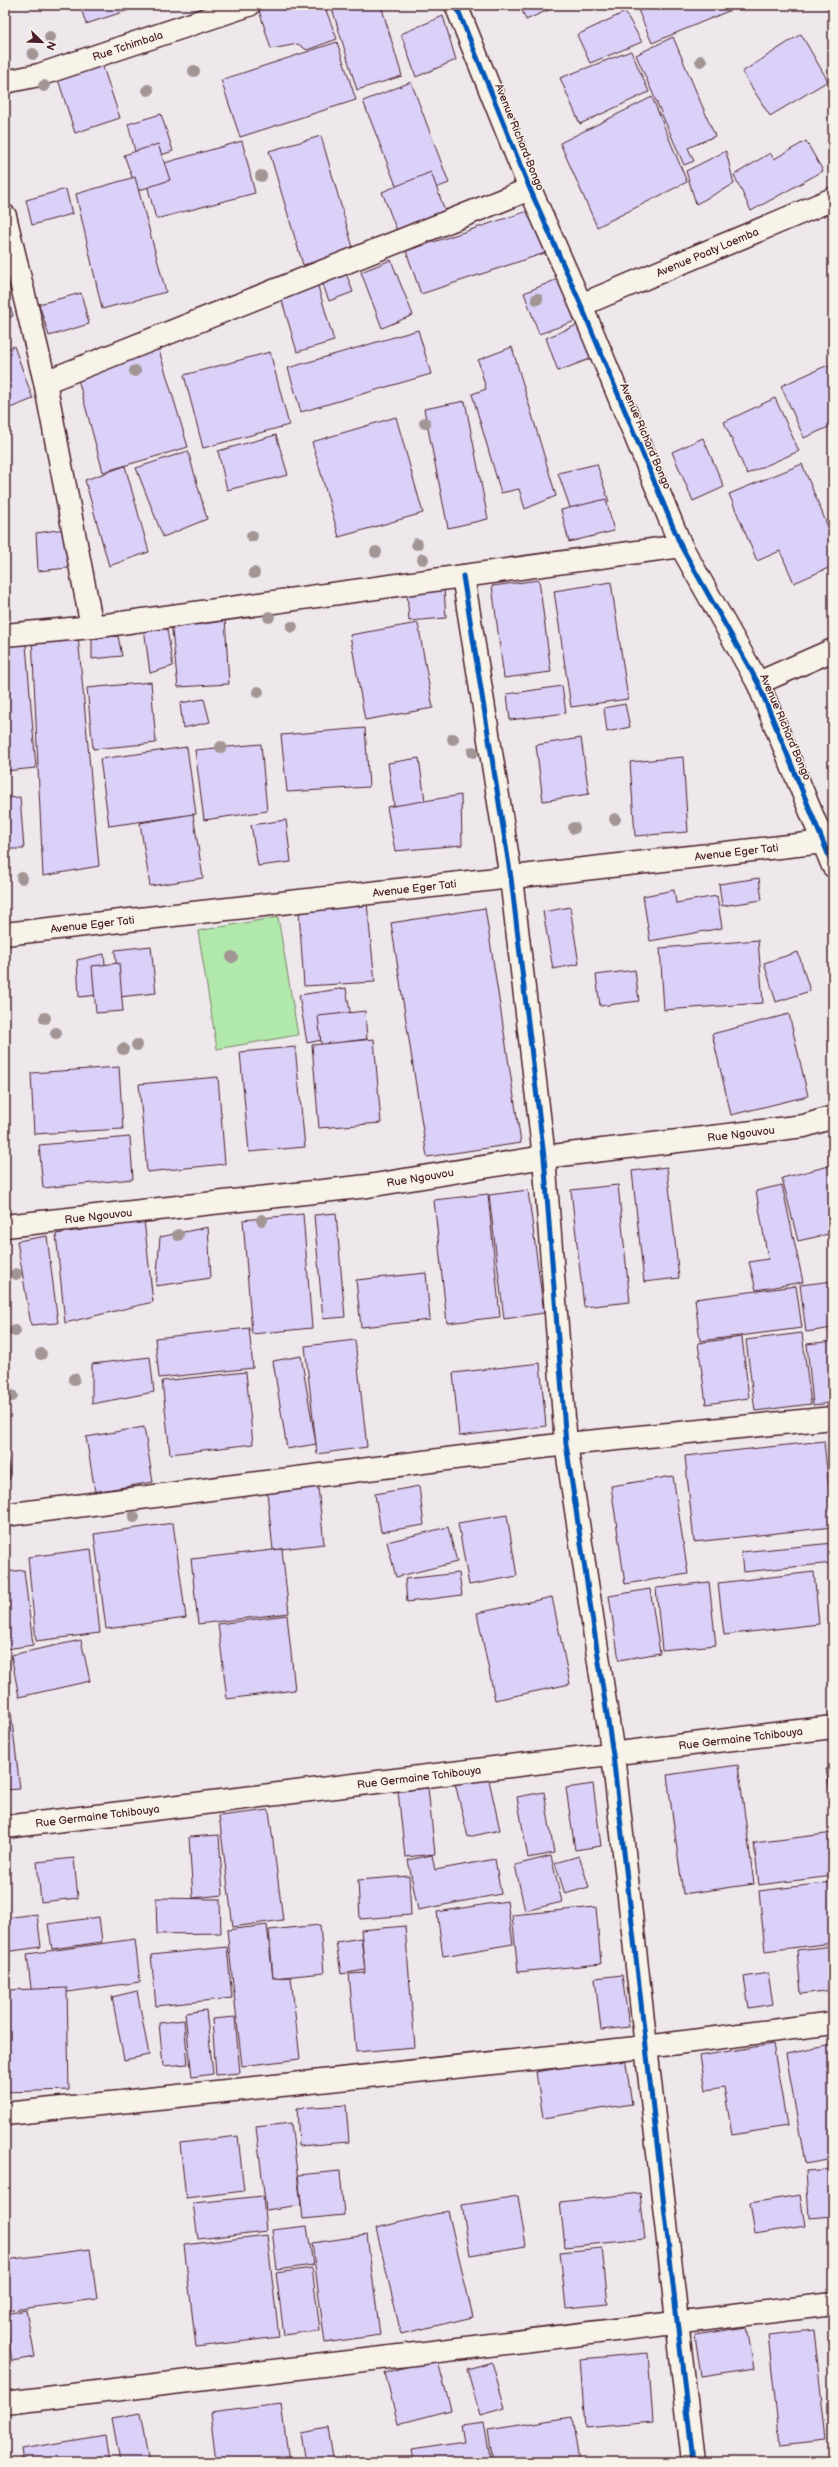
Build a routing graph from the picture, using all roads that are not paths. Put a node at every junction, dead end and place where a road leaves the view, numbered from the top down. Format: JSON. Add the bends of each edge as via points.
{"nodes":[{"id":1,"x":249,"y":5,"type":"edge"},
{"id":2,"x":456,"y":5,"type":"edge"},
{"id":3,"x":5,"y":82,"type":"edge"},
{"id":4,"x":530,"y":189,"type":"junction"},
{"id":5,"x":833,"y":200,"type":"edge"},
{"id":6,"x":5,"y":216,"type":"edge"},
{"id":7,"x":581,"y":305,"type":"junction"},
{"id":8,"x":45,"y":382,"type":"junction"},
{"id":9,"x":681,"y":546,"type":"junction"},
{"id":10,"x":463,"y":576,"type":"junction"},
{"id":11,"x":92,"y":627,"type":"junction"},
{"id":12,"x":5,"y":635,"type":"edge"},
{"id":13,"x":833,"y":650,"type":"edge"},
{"id":14,"x":758,"y":683,"type":"junction"},
{"id":15,"x":824,"y":842,"type":"junction"},
{"id":16,"x":833,"y":866,"type":"edge"},
{"id":17,"x":511,"y":878,"type":"junction"},
{"id":18,"x":5,"y":934,"type":"edge"},
{"id":19,"x":833,"y":1117,"type":"edge"},
{"id":20,"x":544,"y":1156,"type":"junction"},
{"id":21,"x":5,"y":1226,"type":"edge"},
{"id":22,"x":833,"y":1418,"type":"edge"},
{"id":23,"x":566,"y":1444,"type":"junction"},
{"id":24,"x":5,"y":1516,"type":"edge"},
{"id":25,"x":833,"y":1727,"type":"edge"},
{"id":26,"x":613,"y":1755,"type":"junction"},
{"id":27,"x":5,"y":1827,"type":"edge"},
{"id":28,"x":833,"y":2023,"type":"edge"},
{"id":29,"x":646,"y":2047,"type":"junction"},
{"id":30,"x":5,"y":2114,"type":"edge"},
{"id":31,"x":833,"y":2304,"type":"edge"},
{"id":32,"x":677,"y":2323,"type":"junction"},
{"id":33,"x":5,"y":2403,"type":"edge"},
{"id":34,"x":693,"y":2462,"type":"edge"}],
"edges":[{"from":1,"to":3,"type":"street","name":"Rue Tchimbala","via":[[39,75]]},
{"from":2,"to":4,"type":"street","name":"Avenue Richard Bongo"},
{"from":4,"to":7,"type":"street","name":"Avenue Richard Bongo"},
{"from":4,"to":8,"type":"street"},
{"from":5,"to":7,"type":"street","name":"Avenue Poaty Loemba"},
{"from":6,"to":8,"type":"street"},
{"from":7,"to":9,"type":"street","name":"Avenue Richard Bongo"},
{"from":8,"to":11,"type":"street"},
{"from":9,"to":10,"type":"street"},
{"from":9,"to":14,"type":"street","name":"Avenue Richard Bongo"},
{"from":10,"to":11,"type":"street"},
{"from":10,"to":17,"type":"street"},
{"from":11,"to":12,"type":"street"},
{"from":13,"to":14,"type":"street"},
{"from":14,"to":15,"type":"street","name":"Avenue Richard Bongo"},
{"from":15,"to":16,"type":"street","name":"Avenue Richard Bongo"},
{"from":15,"to":17,"type":"street","name":"Avenue Eger Tati"},
{"from":17,"to":18,"type":"street","name":"Avenue Eger Tati"},
{"from":17,"to":20,"type":"street"},
{"from":19,"to":20,"type":"street","name":"Rue Ngouvou","via":[[804,1126]]},
{"from":20,"to":21,"type":"street","name":"Rue Ngouvou","via":[[368,1186]]},
{"from":20,"to":23,"type":"street"},
{"from":22,"to":23,"type":"street"},
{"from":23,"to":24,"type":"street"},
{"from":23,"to":26,"type":"street"},
{"from":25,"to":26,"type":"street","name":"Rue Germaine Tchibouya"},
{"from":26,"to":27,"type":"street","name":"Rue Germaine Tchibouya"},
{"from":26,"to":29,"type":"street"},
{"from":28,"to":29,"type":"street"},
{"from":29,"to":30,"type":"street"},
{"from":29,"to":32,"type":"street"},
{"from":31,"to":32,"type":"street"},
{"from":32,"to":33,"type":"street"},
{"from":32,"to":34,"type":"street"}]}
